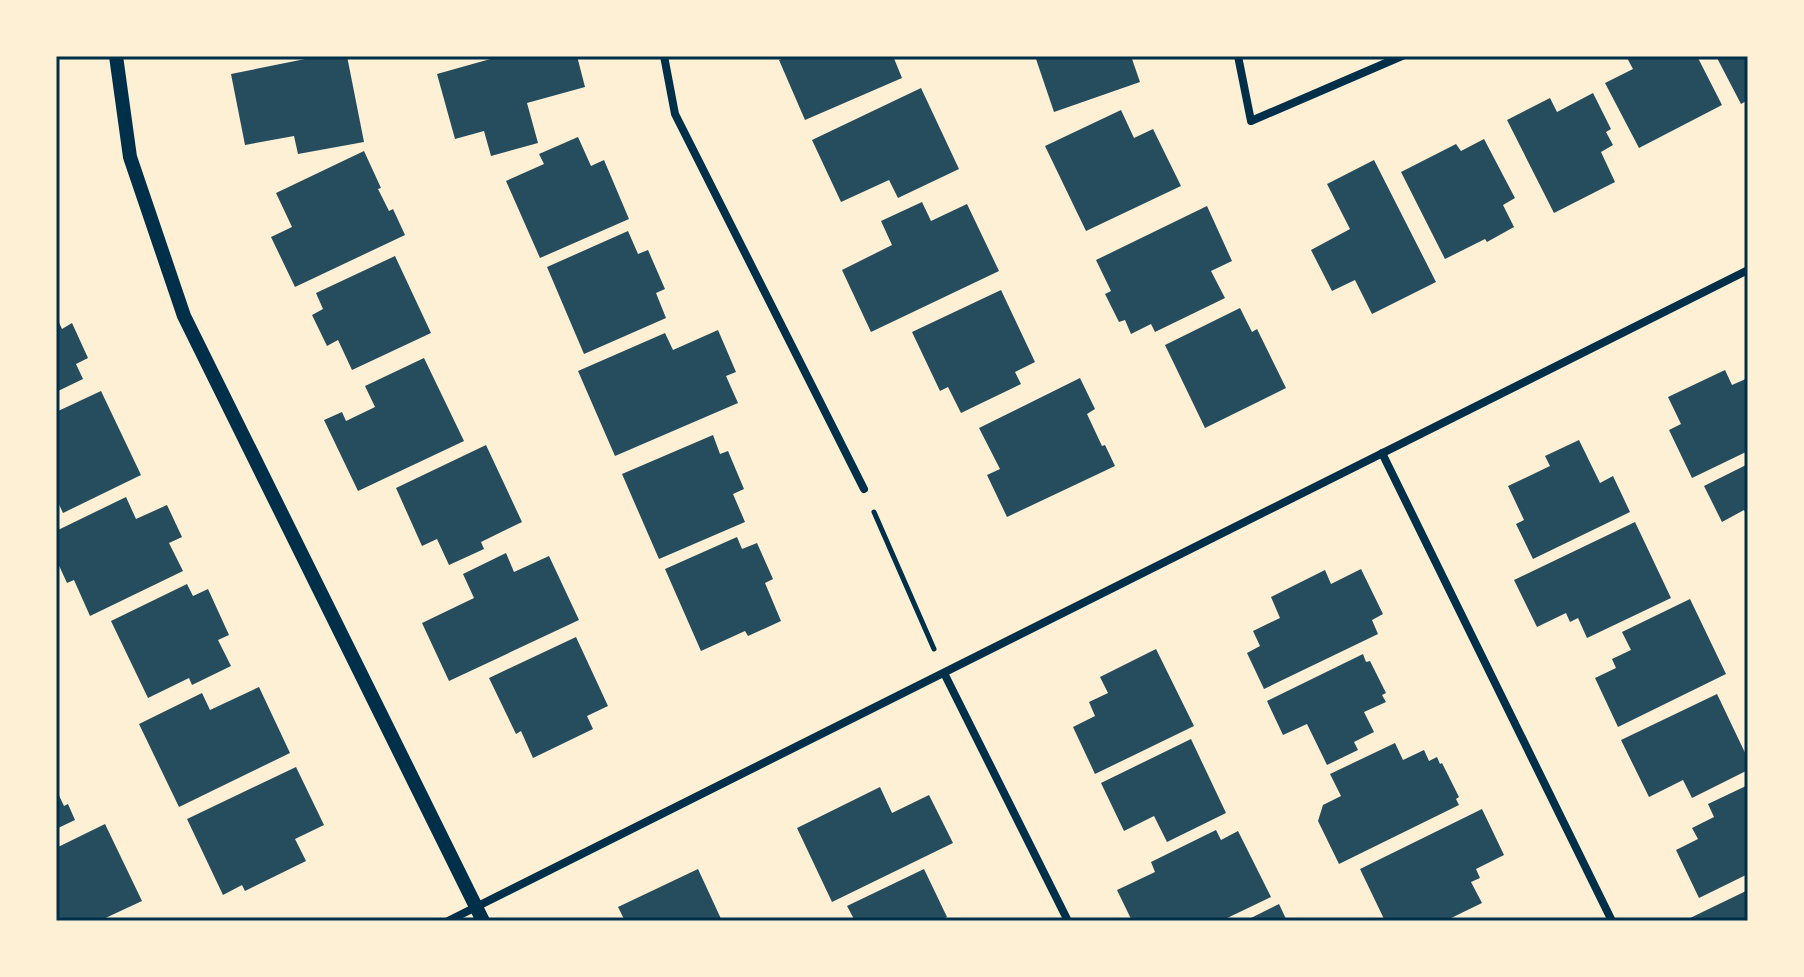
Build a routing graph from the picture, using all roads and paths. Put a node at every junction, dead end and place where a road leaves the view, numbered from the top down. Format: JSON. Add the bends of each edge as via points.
{"nodes":[{"id":1,"x":116,"y":56,"type":"edge"},
{"id":2,"x":664,"y":56,"type":"edge"},
{"id":3,"x":1238,"y":56,"type":"edge"},
{"id":4,"x":1402,"y":56,"type":"edge"},
{"id":5,"x":1748,"y":270,"type":"edge"},
{"id":6,"x":1382,"y":453,"type":"junction"},
{"id":7,"x":864,"y":489,"type":"joint"},
{"id":8,"x":944,"y":673,"type":"junction"},
{"id":9,"x":480,"y":914,"type":"edge"},
{"id":10,"x":448,"y":921,"type":"edge"},
{"id":11,"x":1068,"y":921,"type":"edge"},
{"id":12,"x":1612,"y":921,"type":"edge"}],
"edges":[{"from":1,"to":9,"type":"street","via":[[130,157],[184,316]]},
{"from":2,"to":7,"type":"street","via":[[675,114]]},
{"from":3,"to":4,"type":"street","via":[[1251,121]]},
{"from":5,"to":6,"type":"street"},
{"from":6,"to":8,"type":"street"},
{"from":6,"to":12,"type":"street"},
{"from":7,"to":8,"type":"path"},
{"from":8,"to":9,"type":"street"},
{"from":8,"to":11,"type":"street"},
{"from":9,"to":10,"type":"street"}]}
